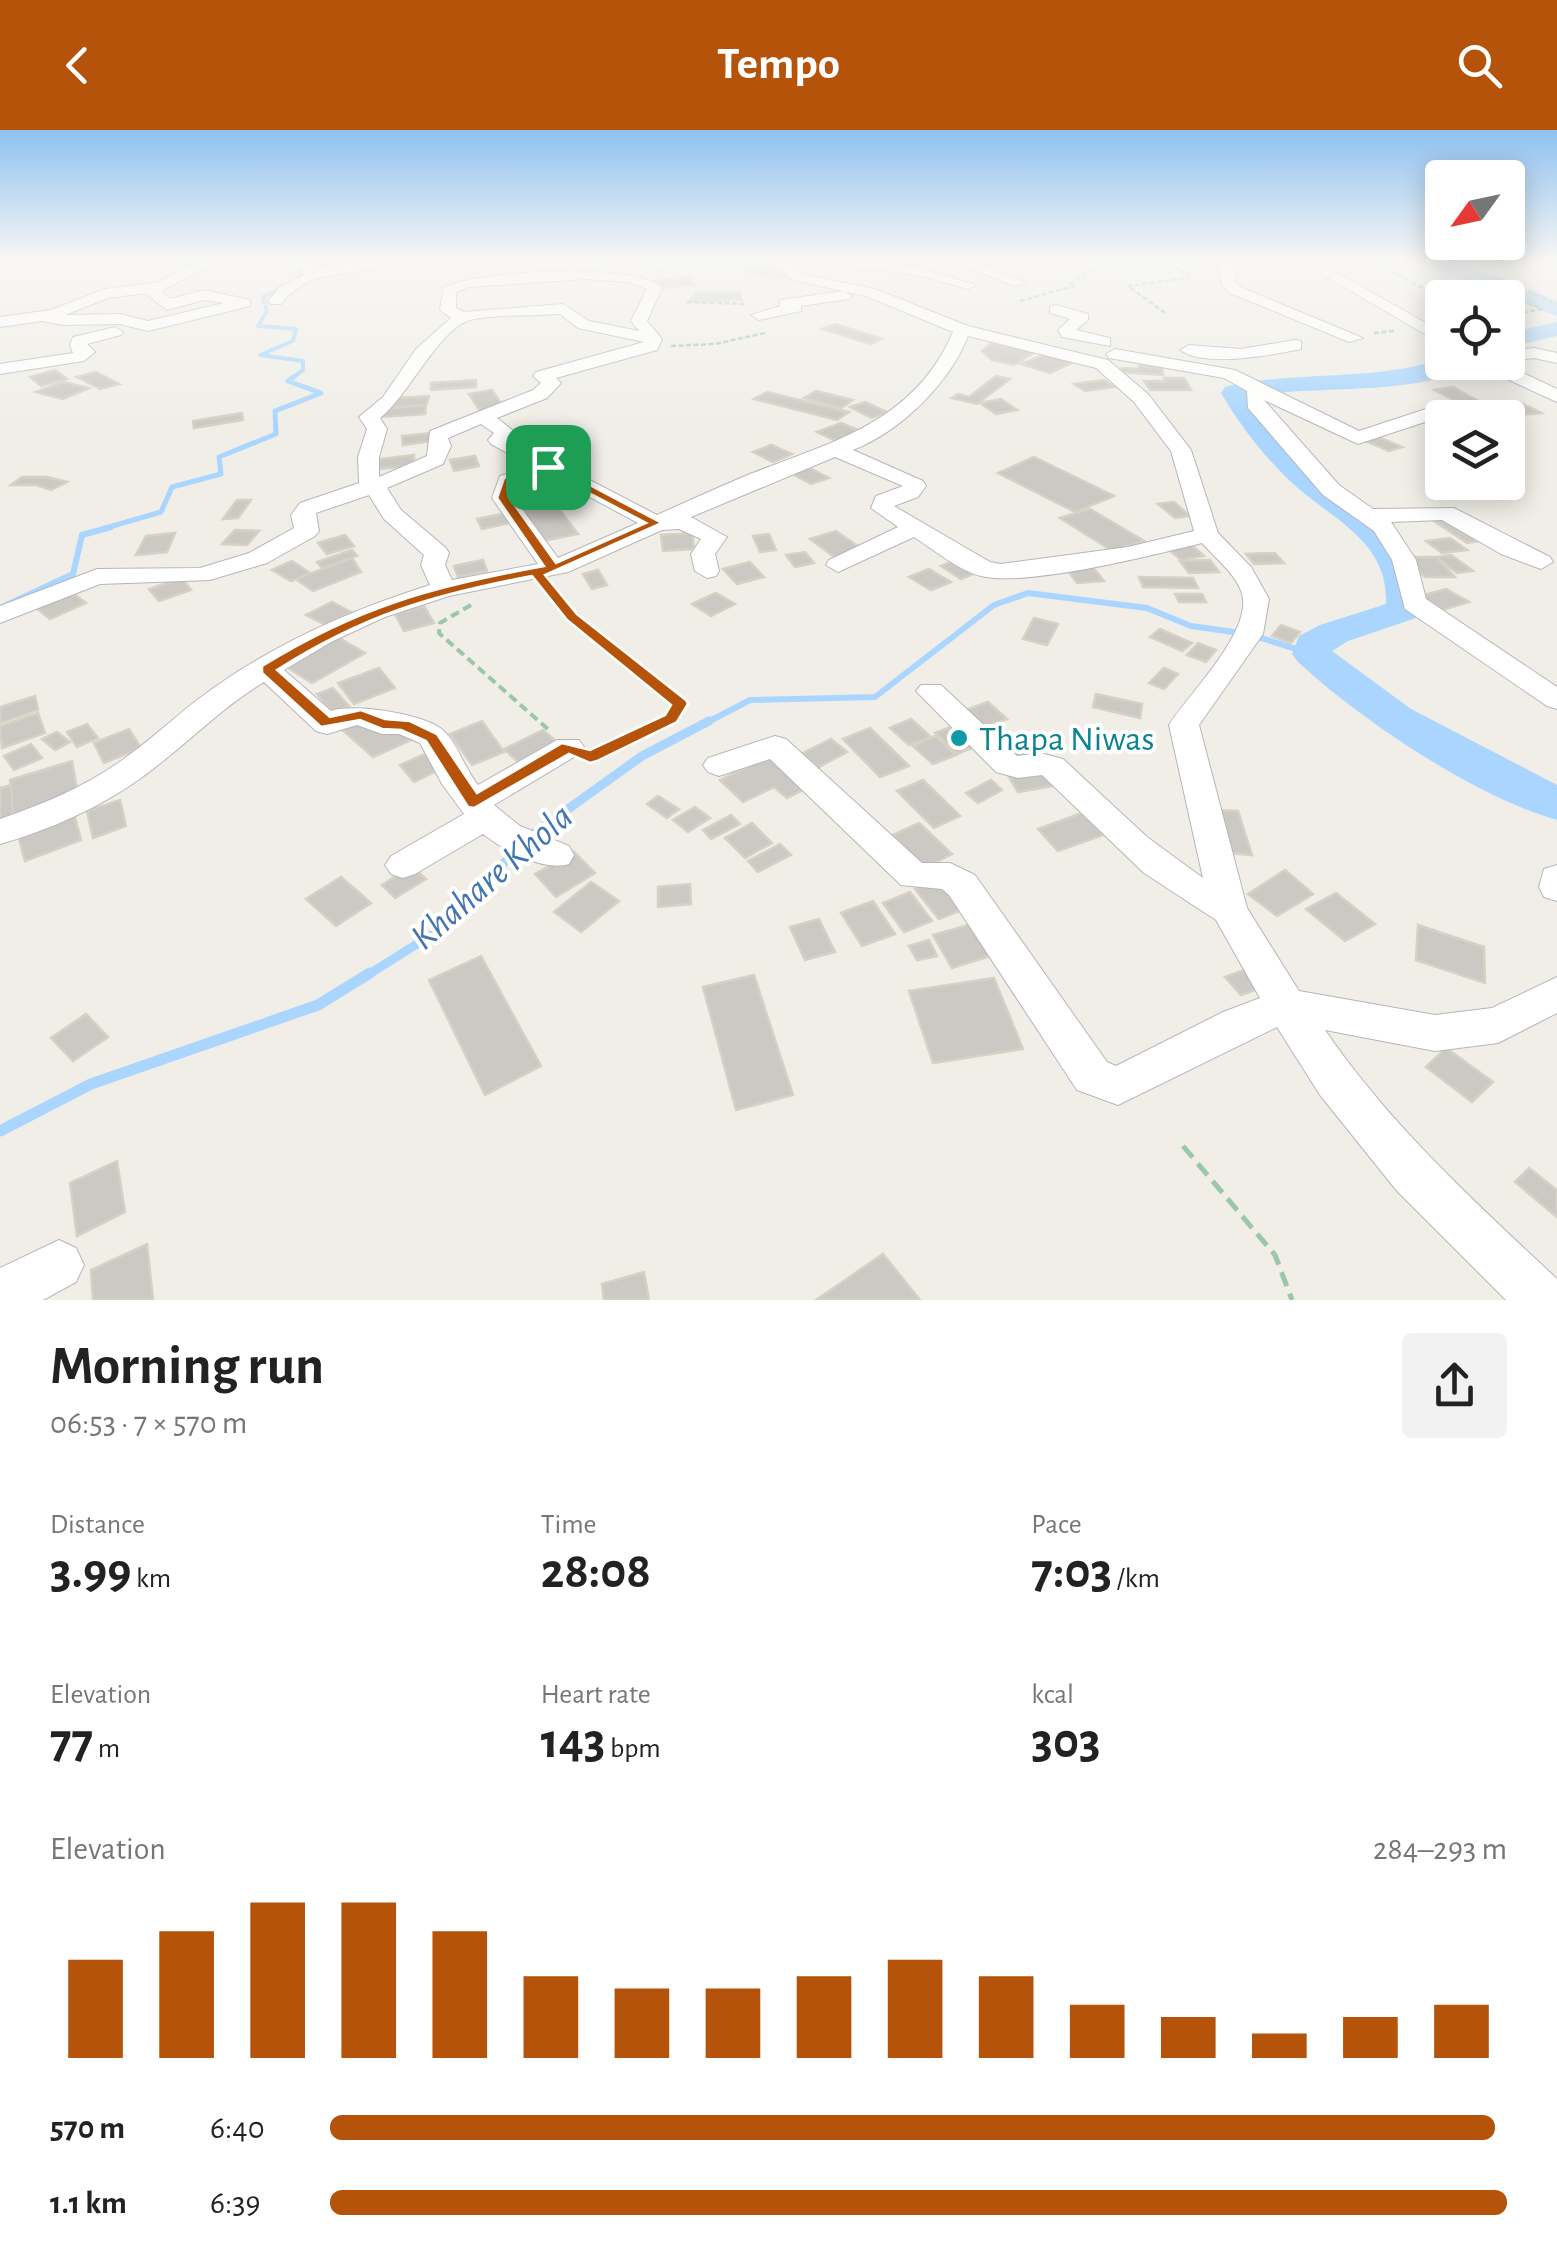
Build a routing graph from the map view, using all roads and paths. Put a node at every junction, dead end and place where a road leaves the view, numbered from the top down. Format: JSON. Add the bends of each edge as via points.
{"nodes":[{"id":1,"x":43,"y":316,"type":"joint"},
{"id":2,"x":190,"y":316,"type":"edge"},
{"id":3,"x":479,"y":316,"type":"edge"},
{"id":4,"x":572,"y":316,"type":"edge"},
{"id":5,"x":623,"y":316,"type":"edge"},
{"id":6,"x":641,"y":316,"type":"edge"},
{"id":7,"x":924,"y":316,"type":"edge"},
{"id":8,"x":1077,"y":316,"type":"edge"},
{"id":9,"x":1299,"y":316,"type":"edge"},
{"id":10,"x":1401,"y":316,"type":"edge"},
{"id":11,"x":461,"y":317,"type":"joint"},
{"id":12,"x":639,"y":320,"type":"junction"},
{"id":13,"x":0,"y":322,"type":"edge"},
{"id":14,"x":148,"y":326,"type":"junction"},
{"id":15,"x":1425,"y":329,"type":"edge"},
{"id":16,"x":962,"y":330,"type":"junction"},
{"id":17,"x":771,"y":332,"type":"dead end"},
{"id":18,"x":1138,"y":335,"type":"dead end"},
{"id":19,"x":1355,"y":338,"type":"dead end"},
{"id":20,"x":652,"y":342,"type":"junction"},
{"id":21,"x":1295,"y":346,"type":"dead end"},
{"id":22,"x":1525,"y":354,"type":"edge"},
{"id":23,"x":1113,"y":355,"type":"junction"},
{"id":24,"x":1557,"y":358,"type":"edge"},
{"id":25,"x":1167,"y":362,"type":"junction"},
{"id":26,"x":5,"y":365,"type":"edge"},
{"id":27,"x":1523,"y":380,"type":"edge"},
{"id":28,"x":1257,"y":389,"type":"junction"},
{"id":29,"x":1557,"y":396,"type":"edge"},
{"id":30,"x":1425,"y":415,"type":"edge"},
{"id":31,"x":484,"y":418,"type":"junction"},
{"id":32,"x":1358,"y":438,"type":"junction"},
{"id":33,"x":836,"y":450,"type":"junction"},
{"id":34,"x":1293,"y":450,"type":"junction"},
{"id":35,"x":548,"y":467,"type":"junction"},
{"id":36,"x":373,"y":485,"type":"junction"},
{"id":37,"x":1372,"y":516,"type":"junction"},
{"id":38,"x":656,"y":523,"type":"junction"},
{"id":39,"x":914,"y":528,"type":"junction"},
{"id":40,"x":1207,"y":534,"type":"junction"},
{"id":41,"x":1541,"y":562,"type":"dead end"},
{"id":42,"x":838,"y":564,"type":"dead end"},
{"id":43,"x":545,"y":571,"type":"junction"},
{"id":44,"x":708,"y":571,"type":"dead end"},
{"id":45,"x":444,"y":588,"type":"junction"},
{"id":46,"x":475,"y":604,"type":"dead end"},
{"id":47,"x":0,"y":616,"type":"edge"},
{"id":48,"x":267,"y":669,"type":"junction"},
{"id":49,"x":931,"y":692,"type":"dead end"},
{"id":50,"x":1557,"y":700,"type":"edge"},
{"id":51,"x":568,"y":747,"type":"junction"},
{"id":52,"x":720,"y":765,"type":"dead end"},
{"id":53,"x":480,"y":809,"type":"junction"},
{"id":54,"x":0,"y":832,"type":"edge"},
{"id":55,"x":540,"y":847,"type":"dead end"},
{"id":56,"x":403,"y":865,"type":"dead end"},
{"id":57,"x":1557,"y":878,"type":"edge"},
{"id":58,"x":1557,"y":887,"type":"edge"},
{"id":59,"x":1229,"y":910,"type":"junction"},
{"id":60,"x":1557,"y":994,"type":"edge"},
{"id":61,"x":1286,"y":1006,"type":"junction"},
{"id":62,"x":1183,"y":1146,"type":"dead end"},
{"id":63,"x":59,"y":1265,"type":"dead end"},
{"id":64,"x":0,"y":1295,"type":"edge"},
{"id":65,"x":1292,"y":1300,"type":"edge"},
{"id":66,"x":1542,"y":1300,"type":"edge"}],
"edges":[{"from":1,"to":13,"type":"street"},
{"from":1,"to":14,"type":"street"},
{"from":2,"to":14,"type":"street"},
{"from":3,"to":11,"type":"street"},
{"from":4,"to":20,"type":"street","via":[[584,325]]},
{"from":5,"to":12,"type":"street"},
{"from":6,"to":12,"type":"street"},
{"from":7,"to":16,"type":"street"},
{"from":8,"to":23,"type":"street","via":[[1082,317],[1068,333]]},
{"from":9,"to":19,"type":"street"},
{"from":10,"to":15,"type":"street"},
{"from":11,"to":36,"type":"street","via":[[369,417],[378,428],[368,478]]},
{"from":12,"to":20,"type":"street"},
{"from":14,"to":26,"type":"street","via":[[78,341],[84,355]]},
{"from":16,"to":23,"type":"street"},
{"from":16,"to":33,"type":"street","via":[[951,357],[894,419]]},
{"from":17,"to":20,"type":"path","via":[[715,344]]},
{"from":18,"to":23,"type":"street"},
{"from":20,"to":31,"type":"street","via":[[542,376],[552,383],[540,394]]},
{"from":21,"to":25,"type":"street","via":[[1242,354],[1186,350]]},
{"from":22,"to":24,"type":"street"},
{"from":23,"to":25,"type":"street"},
{"from":23,"to":40,"type":"street","via":[[1181,450]]},
{"from":25,"to":28,"type":"street","via":[[1230,374]]},
{"from":27,"to":29,"type":"street"},
{"from":28,"to":32,"type":"street"},
{"from":28,"to":34,"type":"street","via":[[1255,404]]},
{"from":30,"to":32,"type":"street"},
{"from":31,"to":35,"type":"street","via":[[506,434],[498,440]]},
{"from":31,"to":36,"type":"street","via":[[437,435],[436,460]]},
{"from":32,"to":34,"type":"street"},
{"from":33,"to":38,"type":"street"},
{"from":33,"to":39,"type":"street","via":[[915,486],[880,504]]},
{"from":34,"to":37,"type":"street","via":[[1332,490]]},
{"from":35,"to":38,"type":"street"},
{"from":35,"to":43,"type":"street","via":[[508,481],[503,498]]},
{"from":36,"to":45,"type":"street","via":[[392,514],[437,553],[433,565]]},
{"from":36,"to":47,"type":"street","via":[[308,508],[302,515],[307,531],[258,558],[201,575],[97,576]]},
{"from":37,"to":41,"type":"street","via":[[1446,513]]},
{"from":37,"to":50,"type":"street","via":[[1404,560],[1414,603]]},
{"from":38,"to":43,"type":"street"},
{"from":38,"to":44,"type":"street","via":[[682,522],[714,536],[703,554]]},
{"from":39,"to":40,"type":"street","via":[[1001,572],[1128,554]]},
{"from":39,"to":42,"type":"street"},
{"from":40,"to":59,"type":"street","via":[[1242,572],[1256,599],[1249,634],[1184,725]]},
{"from":43,"to":45,"type":"street"},
{"from":43,"to":51,"type":"path","via":[[572,617],[680,704],[672,719],[590,757]]},
{"from":45,"to":48,"type":"street","via":[[376,610]]},
{"from":46,"to":51,"type":"path","via":[[440,623],[438,633]]},
{"from":48,"to":53,"type":"street","via":[[327,724],[361,715],[432,738]]},
{"from":48,"to":54,"type":"street","via":[[226,692],[128,771],[58,810]]},
{"from":49,"to":59,"type":"street","via":[[1007,765],[1052,766],[1155,863]]},
{"from":51,"to":53,"type":"street"},
{"from":52,"to":61,"type":"street","via":[[775,746],[914,876],[950,876],[962,885],[1092,1076],[1118,1086]]},
{"from":53,"to":55,"type":"street"},
{"from":53,"to":56,"type":"street"},
{"from":57,"to":58,"type":"street"},
{"from":59,"to":61,"type":"street"},
{"from":60,"to":61,"type":"street","via":[[1498,1025],[1436,1033]]},
{"from":61,"to":66,"type":"street","via":[[1335,1082],[1413,1175]]},
{"from":62,"to":65,"type":"path","via":[[1275,1255]]},
{"from":63,"to":64,"type":"street"}]}
